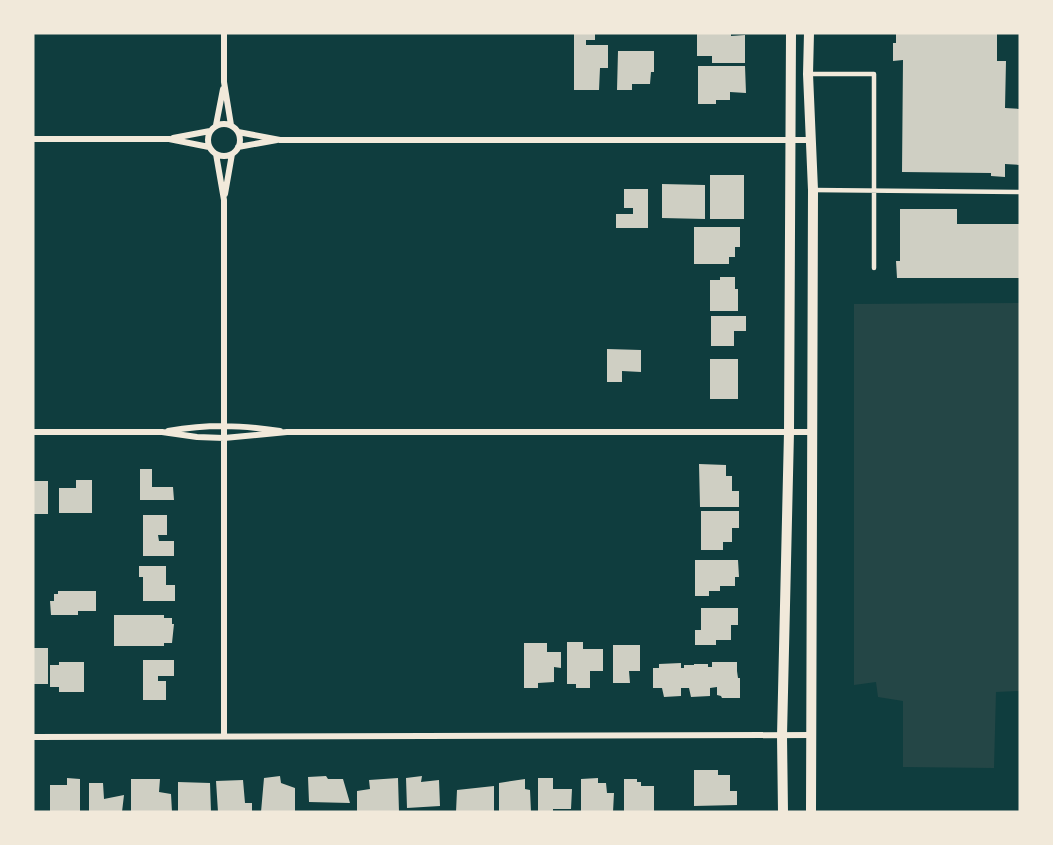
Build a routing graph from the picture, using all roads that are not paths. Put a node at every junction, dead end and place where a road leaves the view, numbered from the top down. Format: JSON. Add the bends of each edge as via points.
{"nodes":[{"id":1,"x":224,"y":33,"type":"edge"},
{"id":2,"x":791,"y":33,"type":"edge"},
{"id":3,"x":808,"y":33,"type":"edge"},
{"id":4,"x":808,"y":74,"type":"junction"},
{"id":5,"x":224,"y":82,"type":"junction"},
{"id":6,"x":216,"y":125,"type":"junction"},
{"id":7,"x":231,"y":125,"type":"junction"},
{"id":8,"x":210,"y":131,"type":"junction"},
{"id":9,"x":238,"y":132,"type":"junction"},
{"id":10,"x":33,"y":139,"type":"edge"},
{"id":11,"x":169,"y":139,"type":"junction"},
{"id":12,"x":280,"y":140,"type":"junction"},
{"id":13,"x":790,"y":140,"type":"junction"},
{"id":14,"x":810,"y":140,"type":"junction"},
{"id":15,"x":209,"y":147,"type":"junction"},
{"id":16,"x":238,"y":147,"type":"junction"},
{"id":17,"x":216,"y":154,"type":"junction"},
{"id":18,"x":232,"y":154,"type":"junction"},
{"id":19,"x":813,"y":190,"type":"junction"},
{"id":20,"x":874,"y":191,"type":"junction"},
{"id":21,"x":1020,"y":192,"type":"edge"},
{"id":22,"x":224,"y":200,"type":"junction"},
{"id":23,"x":874,"y":268,"type":"dead end"},
{"id":24,"x":224,"y":424,"type":"junction"},
{"id":25,"x":33,"y":432,"type":"edge"},
{"id":26,"x":162,"y":432,"type":"junction"},
{"id":27,"x":287,"y":432,"type":"junction"},
{"id":28,"x":789,"y":432,"type":"junction"},
{"id":29,"x":813,"y":432,"type":"junction"},
{"id":30,"x":224,"y":438,"type":"junction"},
{"id":31,"x":812,"y":735,"type":"junction"},
{"id":32,"x":224,"y":736,"type":"junction"},
{"id":33,"x":782,"y":736,"type":"junction"},
{"id":34,"x":33,"y":737,"type":"edge"},
{"id":35,"x":783,"y":812,"type":"edge"},
{"id":36,"x":811,"y":812,"type":"edge"}],
"edges":[{"from":1,"to":5,"type":"street"},
{"from":2,"to":13,"type":"street"},
{"from":3,"to":4,"type":"street"},
{"from":4,"to":14,"type":"street"},
{"from":4,"to":20,"type":"lane","via":[[874,74]]},
{"from":5,"to":6,"type":"street"},
{"from":5,"to":7,"type":"street"},
{"from":6,"to":7,"type":"street"},
{"from":6,"to":8,"type":"street"},
{"from":7,"to":9,"type":"street"},
{"from":8,"to":11,"type":"street"},
{"from":8,"to":15,"type":"street"},
{"from":9,"to":12,"type":"street"},
{"from":9,"to":16,"type":"street"},
{"from":10,"to":11,"type":"street"},
{"from":11,"to":15,"type":"street"},
{"from":12,"to":13,"type":"street"},
{"from":12,"to":16,"type":"street"},
{"from":13,"to":14,"type":"street"},
{"from":13,"to":28,"type":"street"},
{"from":14,"to":19,"type":"street"},
{"from":15,"to":17,"type":"street"},
{"from":16,"to":18,"type":"street"},
{"from":17,"to":18,"type":"street"},
{"from":17,"to":22,"type":"street"},
{"from":18,"to":22,"type":"street"},
{"from":19,"to":20,"type":"lane"},
{"from":19,"to":29,"type":"street"},
{"from":20,"to":21,"type":"lane"},
{"from":20,"to":23,"type":"lane"},
{"from":22,"to":24,"type":"street"},
{"from":24,"to":26,"type":"street"},
{"from":24,"to":27,"type":"street"},
{"from":24,"to":30,"type":"street"},
{"from":25,"to":26,"type":"street"},
{"from":26,"to":30,"type":"street"},
{"from":27,"to":28,"type":"street"},
{"from":27,"to":30,"type":"street"},
{"from":28,"to":29,"type":"street"},
{"from":28,"to":33,"type":"street"},
{"from":29,"to":31,"type":"street"},
{"from":30,"to":32,"type":"street"},
{"from":31,"to":33,"type":"street"},
{"from":31,"to":36,"type":"street"},
{"from":32,"to":33,"type":"street"},
{"from":32,"to":34,"type":"street"},
{"from":33,"to":35,"type":"street"}]}
